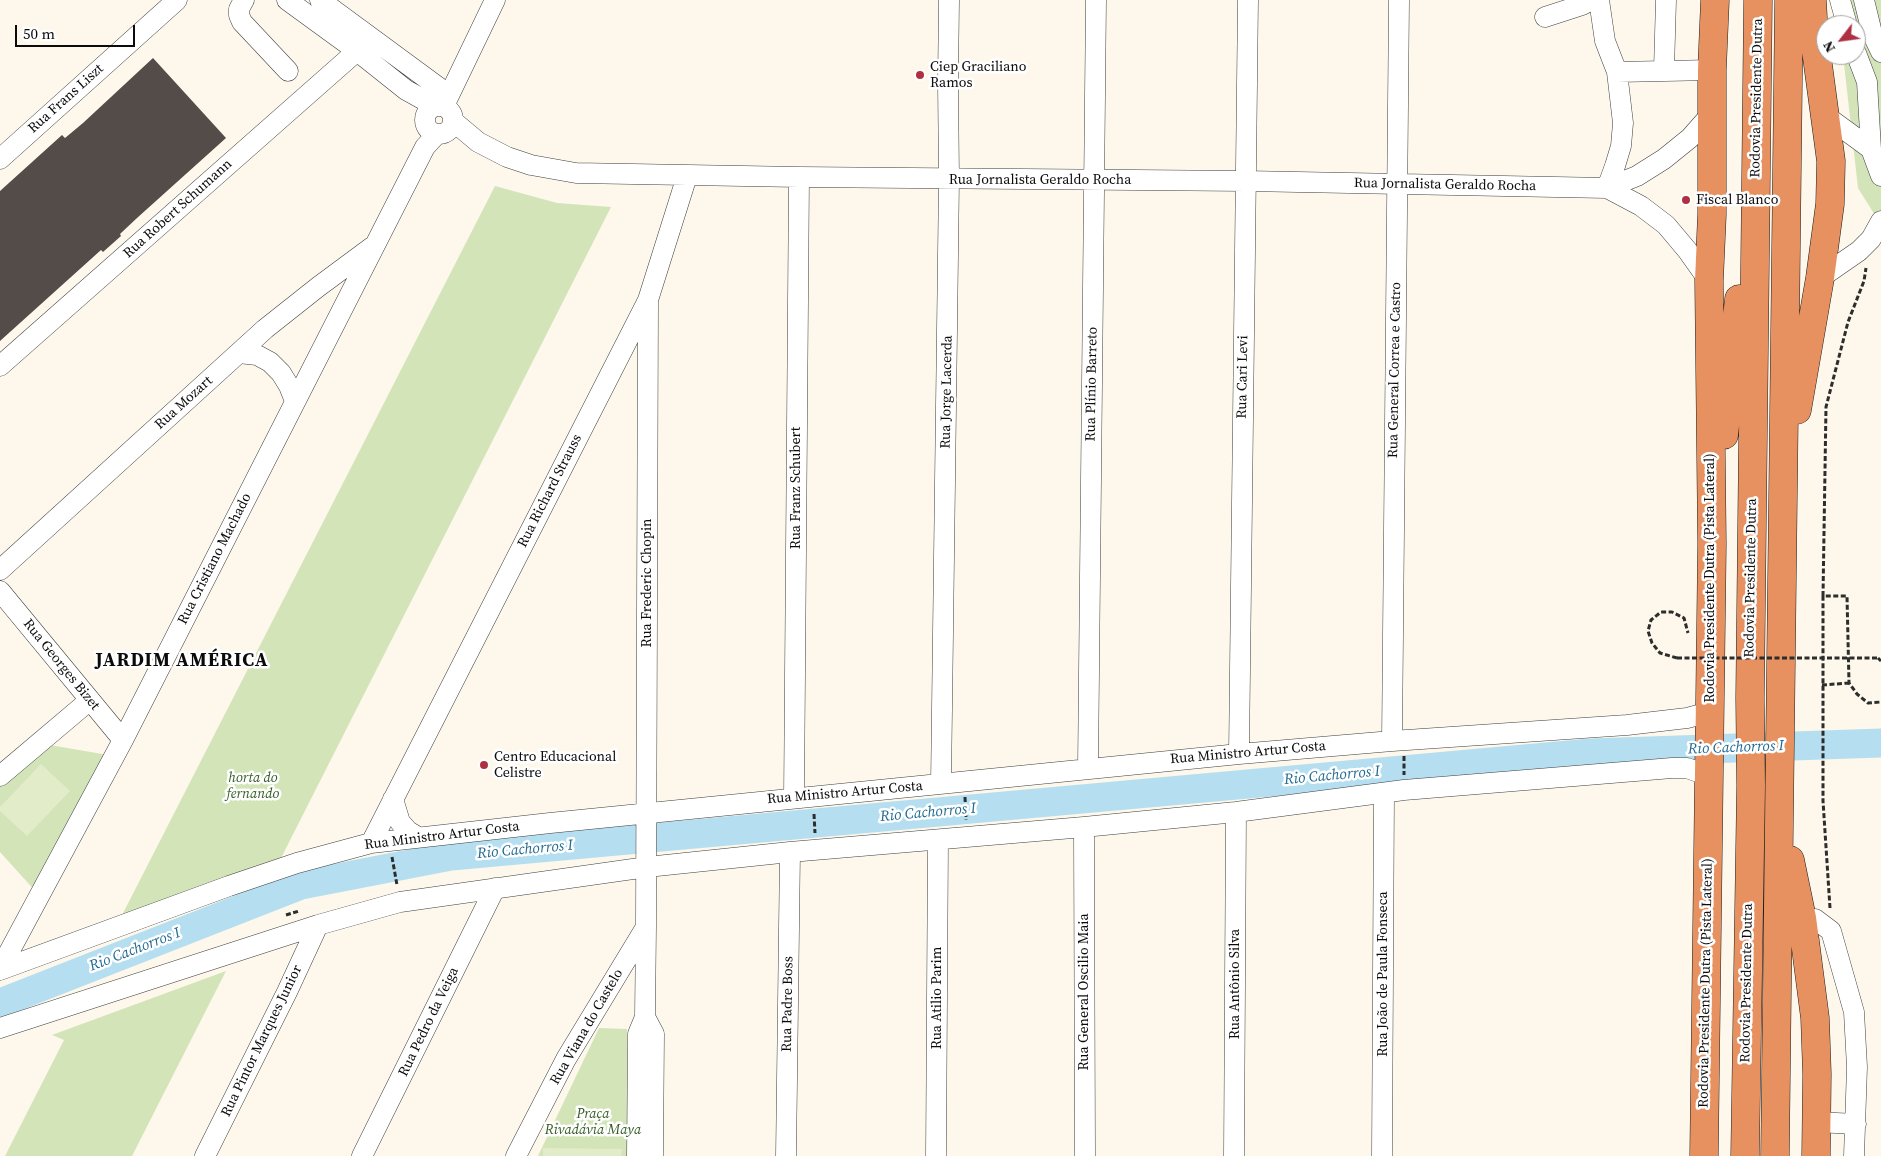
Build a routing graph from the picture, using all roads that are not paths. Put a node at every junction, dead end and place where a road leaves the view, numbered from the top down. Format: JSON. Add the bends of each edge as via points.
{"nodes":[{"id":1,"x":177,"y":0,"type":"edge"},
{"id":2,"x":244,"y":0,"type":"edge"},
{"id":3,"x":287,"y":0,"type":"edge"},
{"id":4,"x":320,"y":0,"type":"edge"},
{"id":5,"x":495,"y":0,"type":"edge"},
{"id":6,"x":949,"y":0,"type":"edge"},
{"id":7,"x":1096,"y":0,"type":"edge"},
{"id":8,"x":1248,"y":0,"type":"edge"},
{"id":9,"x":1399,"y":0,"type":"edge"},
{"id":10,"x":1591,"y":0,"type":"edge"},
{"id":11,"x":1599,"y":0,"type":"edge"},
{"id":12,"x":1666,"y":0,"type":"edge"},
{"id":13,"x":1715,"y":0,"type":"edge"},
{"id":14,"x":1758,"y":0,"type":"edge"},
{"id":15,"x":1788,"y":0,"type":"edge"},
{"id":16,"x":1812,"y":0,"type":"edge"},
{"id":17,"x":1840,"y":0,"type":"edge"},
{"id":18,"x":1864,"y":0,"type":"edge"},
{"id":19,"x":1844,"y":15,"type":"edge"},
{"id":20,"x":1545,"y":17,"type":"dead end"},
{"id":21,"x":357,"y":51,"type":"junction"},
{"id":22,"x":1881,"y":52,"type":"edge"},
{"id":23,"x":1861,"y":65,"type":"edge"},
{"id":24,"x":1664,"y":70,"type":"junction"},
{"id":25,"x":1712,"y":70,"type":"junction"},
{"id":26,"x":288,"y":71,"type":"dead end"},
{"id":27,"x":1617,"y":72,"type":"junction"},
{"id":28,"x":1712,"y":114,"type":"junction"},
{"id":29,"x":1826,"y":116,"type":"junction"},
{"id":30,"x":438,"y":121,"type":"junction"},
{"id":31,"x":1871,"y":149,"type":"junction"},
{"id":32,"x":0,"y":159,"type":"edge"},
{"id":33,"x":687,"y":176,"type":"junction"},
{"id":34,"x":1881,"y":176,"type":"edge"},
{"id":35,"x":798,"y":177,"type":"junction"},
{"id":36,"x":949,"y":179,"type":"junction"},
{"id":37,"x":1094,"y":180,"type":"junction"},
{"id":38,"x":1246,"y":181,"type":"junction"},
{"id":39,"x":1397,"y":183,"type":"junction"},
{"id":40,"x":1607,"y":188,"type":"junction"},
{"id":41,"x":1756,"y":207,"type":"junction"},
{"id":42,"x":1881,"y":221,"type":"edge"},
{"id":43,"x":375,"y":245,"type":"junction"},
{"id":44,"x":1820,"y":278,"type":"junction"},
{"id":45,"x":1709,"y":281,"type":"junction"},
{"id":46,"x":648,"y":300,"type":"junction"},
{"id":47,"x":239,"y":353,"type":"junction"},
{"id":48,"x":0,"y":366,"type":"edge"},
{"id":49,"x":295,"y":401,"type":"junction"},
{"id":50,"x":1783,"y":480,"type":"junction"},
{"id":51,"x":1712,"y":544,"type":"junction"},
{"id":52,"x":0,"y":570,"type":"edge"},
{"id":53,"x":0,"y":591,"type":"edge"},
{"id":54,"x":90,"y":700,"type":"junction"},
{"id":55,"x":1710,"y":719,"type":"junction"},
{"id":56,"x":123,"y":740,"type":"junction"},
{"id":57,"x":1398,"y":746,"type":"junction"},
{"id":58,"x":1239,"y":754,"type":"junction"},
{"id":59,"x":1088,"y":768,"type":"junction"},
{"id":60,"x":1709,"y":771,"type":"junction"},
{"id":61,"x":0,"y":776,"type":"edge"},
{"id":62,"x":941,"y":784,"type":"junction"},
{"id":63,"x":1384,"y":793,"type":"junction"},
{"id":64,"x":794,"y":798,"type":"junction"},
{"id":65,"x":393,"y":799,"type":"junction"},
{"id":66,"x":1236,"y":812,"type":"junction"},
{"id":67,"x":647,"y":820,"type":"junction"},
{"id":68,"x":1779,"y":820,"type":"junction"},
{"id":69,"x":1084,"y":827,"type":"junction"},
{"id":70,"x":418,"y":837,"type":"junction"},
{"id":71,"x":938,"y":840,"type":"junction"},
{"id":72,"x":371,"y":843,"type":"junction"},
{"id":73,"x":790,"y":852,"type":"junction"},
{"id":74,"x":647,"y":860,"type":"junction"},
{"id":75,"x":495,"y":888,"type":"junction"},
{"id":76,"x":1815,"y":919,"type":"dead end"},
{"id":77,"x":318,"y":925,"type":"junction"},
{"id":78,"x":646,"y":926,"type":"junction"},
{"id":79,"x":0,"y":970,"type":"edge"},
{"id":80,"x":645,"y":1017,"type":"junction"},
{"id":81,"x":0,"y":1028,"type":"edge"},
{"id":82,"x":1816,"y":1122,"type":"junction"},
{"id":83,"x":1856,"y":1124,"type":"junction"},
{"id":84,"x":205,"y":1156,"type":"edge"},
{"id":85,"x":362,"y":1156,"type":"edge"},
{"id":86,"x":516,"y":1156,"type":"edge"},
{"id":87,"x":637,"y":1156,"type":"edge"},
{"id":88,"x":653,"y":1156,"type":"edge"},
{"id":89,"x":786,"y":1156,"type":"edge"},
{"id":90,"x":936,"y":1156,"type":"edge"},
{"id":91,"x":1085,"y":1156,"type":"edge"},
{"id":92,"x":1234,"y":1156,"type":"edge"},
{"id":93,"x":1382,"y":1156,"type":"edge"},
{"id":94,"x":1704,"y":1156,"type":"edge"},
{"id":95,"x":1745,"y":1156,"type":"edge"},
{"id":96,"x":1775,"y":1156,"type":"edge"},
{"id":97,"x":1816,"y":1156,"type":"edge"},
{"id":98,"x":1854,"y":1156,"type":"edge"}],
"edges":[{"from":1,"to":32,"type":"street","name":"Rua Frans Liszt"},
{"from":2,"to":26,"type":"street","via":[[239,9],[242,22]]},
{"from":3,"to":21,"type":"street","name":"Rua Jornalista Geraldo Rocha"},
{"from":4,"to":30,"type":"street","name":"Rua Jornalista Geraldo Rocha"},
{"from":5,"to":30,"type":"street","name":"Rua Cristiano Machado"},
{"from":6,"to":36,"type":"street","name":"Rua Jorge Lacerda"},
{"from":7,"to":37,"type":"street","name":"Rua Plínio Barreto"},
{"from":8,"to":38,"type":"street","name":"Rua Cari Levi"},
{"from":9,"to":39,"type":"street","name":"Rua General Correa e Castro"},
{"from":10,"to":20,"type":"street"},
{"from":11,"to":27,"type":"street","via":[[1605,40]]},
{"from":12,"to":24,"type":"street"},
{"from":13,"to":25,"type":"highway","name":"Rodovia Presidente Dutra (Pista Lateral)"},
{"from":14,"to":41,"type":"highway","name":"Rodovia Presidente Dutra"},
{"from":15,"to":50,"type":"highway"},
{"from":16,"to":29,"type":"highway"},
{"from":17,"to":19,"type":"street"},
{"from":18,"to":22,"type":"street","via":[[1872,33]]},
{"from":21,"to":30,"type":"street","name":"Rua Jornalista Geraldo Rocha","via":[[406,90]]},
{"from":21,"to":48,"type":"street","name":"Rua Robert Schumann"},
{"from":23,"to":31,"type":"street","via":[[1867,82]]},
{"from":24,"to":25,"type":"street"},
{"from":24,"to":27,"type":"street"},
{"from":25,"to":28,"type":"highway","name":"Rodovia Presidente Dutra (Pista Lateral)"},
{"from":27,"to":40,"type":"street","via":[[1623,123],[1621,146]]},
{"from":28,"to":40,"type":"street","name":"Rua Jornalista Geraldo Rocha","via":[[1664,159],[1637,176]]},
{"from":28,"to":45,"type":"highway","name":"Rodovia Presidente Dutra (Pista Lateral)"},
{"from":29,"to":31,"type":"street"},
{"from":29,"to":44,"type":"highway","via":[[1831,162],[1830,204]]},
{"from":30,"to":33,"type":"street","name":"Rua Jornalista Geraldo Rocha","via":[[507,157],[553,170]]},
{"from":30,"to":43,"type":"street","name":"Rua Cristiano Machado"},
{"from":31,"to":34,"type":"street"},
{"from":33,"to":35,"type":"street","name":"Rua Jornalista Geraldo Rocha"},
{"from":33,"to":46,"type":"street","name":"Rua Richard Strauss"},
{"from":35,"to":36,"type":"street","name":"Rua Jornalista Geraldo Rocha"},
{"from":35,"to":64,"type":"street","name":"Rua Franz Schubert"},
{"from":36,"to":37,"type":"street","name":"Rua Jornalista Geraldo Rocha"},
{"from":36,"to":62,"type":"street","name":"Rua Jorge Lacerda"},
{"from":37,"to":38,"type":"street","name":"Rua Jornalista Geraldo Rocha"},
{"from":37,"to":59,"type":"street","name":"Rua Plínio Barreto"},
{"from":38,"to":39,"type":"street","name":"Rua Jornalista Geraldo Rocha"},
{"from":38,"to":58,"type":"street","name":"Rua Cari Levi"},
{"from":39,"to":40,"type":"street","name":"Rua Jornalista Geraldo Rocha"},
{"from":39,"to":57,"type":"street","name":"Rua General Correa e Castro"},
{"from":40,"to":45,"type":"street","name":"Rua Jornalista Geraldo Rocha","via":[[1641,206],[1666,225]]},
{"from":41,"to":51,"type":"highway","via":[[1742,269]]},
{"from":41,"to":95,"type":"highway","name":"Rodovia Presidente Dutra"},
{"from":42,"to":44,"type":"street","via":[[1871,239],[1859,251]]},
{"from":43,"to":47,"type":"street","name":"Rua Mozart","via":[[318,287]]},
{"from":43,"to":49,"type":"street","name":"Rua Cristiano Machado"},
{"from":44,"to":50,"type":"highway"},
{"from":45,"to":51,"type":"highway","name":"Rodovia Presidente Dutra (Pista Lateral)"},
{"from":46,"to":65,"type":"street","name":"Rua Richard Strauss"},
{"from":46,"to":67,"type":"street","name":"Rua Frederic Chopin"},
{"from":47,"to":49,"type":"street","via":[[257,355],[270,362],[285,380]]},
{"from":47,"to":52,"type":"street","name":"Rua Mozart"},
{"from":49,"to":56,"type":"street","name":"Rua Cristiano Machado"},
{"from":50,"to":68,"type":"highway"},
{"from":51,"to":55,"type":"highway","name":"Rodovia Presidente Dutra (Pista Lateral)"},
{"from":53,"to":54,"type":"street","name":"Rua Georges Bizet"},
{"from":54,"to":56,"type":"street","name":"Rua Georges Bizet"},
{"from":54,"to":61,"type":"street"},
{"from":55,"to":57,"type":"street","name":"Rua Ministro Artur Costa","via":[[1687,718]]},
{"from":55,"to":60,"type":"highway","name":"Rodovia Presidente Dutra (Pista Lateral)"},
{"from":56,"to":79,"type":"street","name":"Rua Cristiano Machado"},
{"from":57,"to":58,"type":"street","name":"Rua Ministro Artur Costa"},
{"from":58,"to":59,"type":"street","name":"Rua Ministro Artur Costa"},
{"from":59,"to":62,"type":"street","name":"Rua Ministro Artur Costa"},
{"from":60,"to":63,"type":"street","via":[[1672,768]]},
{"from":60,"to":94,"type":"highway","name":"Rodovia Presidente Dutra (Pista Lateral)"},
{"from":62,"to":64,"type":"street","name":"Rua Ministro Artur Costa"},
{"from":63,"to":66,"type":"street"},
{"from":63,"to":93,"type":"street","name":"Rua João de Paula Fonseca"},
{"from":64,"to":67,"type":"street","name":"Rua Ministro Artur Costa"},
{"from":65,"to":70,"type":"street","via":[[400,822]]},
{"from":65,"to":72,"type":"street","name":"Rua Richard Strauss"},
{"from":66,"to":69,"type":"street"},
{"from":66,"to":92,"type":"street","name":"Rua Antônio Silva"},
{"from":67,"to":70,"type":"street","name":"Rua Ministro Artur Costa"},
{"from":67,"to":74,"type":"street","name":"Rua Frederic Chopin"},
{"from":68,"to":82,"type":"highway","via":[[1800,910],[1815,1018]]},
{"from":68,"to":96,"type":"highway"},
{"from":69,"to":71,"type":"street"},
{"from":69,"to":91,"type":"street","name":"Rua General Oscilio Maia"},
{"from":70,"to":72,"type":"street","name":"Rua Ministro Artur Costa"},
{"from":71,"to":73,"type":"street"},
{"from":71,"to":90,"type":"street","name":"Rua Atilio Parim"},
{"from":72,"to":79,"type":"street","name":"Rua Ministro Artur Costa","via":[[255,878]]},
{"from":73,"to":74,"type":"street"},
{"from":73,"to":89,"type":"street","name":"Rua Padre Boss"},
{"from":74,"to":75,"type":"street"},
{"from":74,"to":78,"type":"street","name":"Rua Frederic Chopin"},
{"from":75,"to":77,"type":"street","via":[[400,902]]},
{"from":75,"to":85,"type":"street","name":"Rua Pedro da Veiga"},
{"from":76,"to":83,"type":"street","via":[[1831,931],[1854,1012]]},
{"from":77,"to":81,"type":"street"},
{"from":77,"to":84,"type":"street","name":"Rua Pintor Marques Junior"},
{"from":78,"to":80,"type":"street","name":"Rua Frederic Chopin"},
{"from":78,"to":86,"type":"street","name":"Rua Viana do Castelo","via":[[566,1059]]},
{"from":80,"to":87,"type":"street","via":[[638,1034]]},
{"from":80,"to":88,"type":"street","via":[[654,1034]]},
{"from":82,"to":83,"type":"street"},
{"from":82,"to":97,"type":"highway"},
{"from":83,"to":98,"type":"street"}]}
